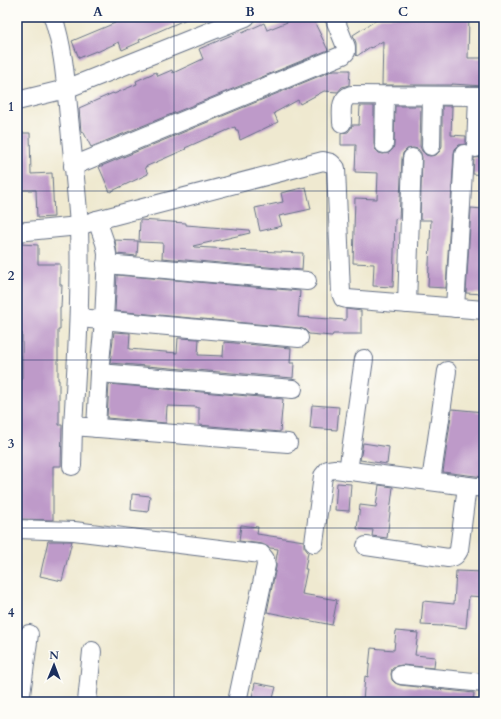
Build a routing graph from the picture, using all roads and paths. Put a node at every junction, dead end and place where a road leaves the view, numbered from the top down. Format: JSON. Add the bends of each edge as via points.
{"nodes":[{"id":1,"x":52,"y":17,"type":"edge"},
{"id":2,"x":246,"y":17,"type":"edge"},
{"id":3,"x":334,"y":17,"type":"edge"},
{"id":4,"x":66,"y":89,"type":"junction"},
{"id":5,"x":385,"y":96,"type":"junction"},
{"id":6,"x":432,"y":96,"type":"junction"},
{"id":7,"x":481,"y":96,"type":"edge"},
{"id":8,"x":17,"y":101,"type":"edge"},
{"id":9,"x":342,"y":123,"type":"dead end"},
{"id":10,"x":384,"y":144,"type":"dead end"},
{"id":11,"x":431,"y":146,"type":"dead end"},
{"id":12,"x":412,"y":158,"type":"dead end"},
{"id":13,"x":73,"y":166,"type":"junction"},
{"id":14,"x":97,"y":220,"type":"junction"},
{"id":15,"x":78,"y":226,"type":"junction"},
{"id":16,"x":17,"y":232,"type":"edge"},
{"id":17,"x":106,"y":264,"type":"junction"},
{"id":18,"x":307,"y":281,"type":"dead end"},
{"id":19,"x":407,"y":304,"type":"junction"},
{"id":20,"x":455,"y":308,"type":"junction"},
{"id":21,"x":484,"y":310,"type":"edge"},
{"id":22,"x":79,"y":318,"type":"junction"},
{"id":23,"x":104,"y":321,"type":"junction"},
{"id":24,"x":299,"y":338,"type":"dead end"},
{"id":25,"x":364,"y":359,"type":"dead end"},
{"id":26,"x":447,"y":371,"type":"dead end"},
{"id":27,"x":99,"y":373,"type":"junction"},
{"id":28,"x":293,"y":389,"type":"dead end"},
{"id":29,"x":74,"y":426,"type":"junction"},
{"id":30,"x":96,"y":428,"type":"junction"},
{"id":31,"x":288,"y":443,"type":"dead end"},
{"id":32,"x":72,"y":466,"type":"dead end"},
{"id":33,"x":348,"y":471,"type":"junction"},
{"id":34,"x":431,"y":481,"type":"junction"},
{"id":35,"x":476,"y":487,"type":"edge"},
{"id":36,"x":17,"y":528,"type":"edge"},
{"id":37,"x":314,"y":543,"type":"dead end"},
{"id":38,"x":366,"y":546,"type":"dead end"},
{"id":39,"x":29,"y":634,"type":"dead end"},
{"id":40,"x":92,"y":651,"type":"dead end"},
{"id":41,"x":402,"y":675,"type":"dead end"},
{"id":42,"x":484,"y":683,"type":"edge"},
{"id":43,"x":20,"y":702,"type":"edge"},
{"id":44,"x":87,"y":702,"type":"edge"},
{"id":45,"x":237,"y":702,"type":"edge"}],
"edges":[{"from":1,"to":4,"type":"street","via":[[61,47]]},
{"from":2,"to":4,"type":"street"},
{"from":3,"to":13,"type":"street","via":[[346,47],[343,55]]},
{"from":4,"to":8,"type":"street"},
{"from":4,"to":13,"type":"street"},
{"from":5,"to":6,"type":"street"},
{"from":5,"to":9,"type":"street","via":[[347,96],[342,105]]},
{"from":5,"to":10,"type":"street"},
{"from":6,"to":7,"type":"street"},
{"from":6,"to":11,"type":"street"},
{"from":7,"to":20,"type":"street","via":[[470,151]]},
{"from":12,"to":19,"type":"street"},
{"from":13,"to":15,"type":"street"},
{"from":14,"to":15,"type":"street"},
{"from":14,"to":17,"type":"street","via":[[105,243]]},
{"from":14,"to":19,"type":"street","via":[[323,161],[336,168],[343,298]]},
{"from":15,"to":16,"type":"street"},
{"from":15,"to":22,"type":"street"},
{"from":17,"to":18,"type":"street"},
{"from":17,"to":23,"type":"street"},
{"from":19,"to":20,"type":"street"},
{"from":20,"to":21,"type":"street"},
{"from":22,"to":23,"type":"street"},
{"from":22,"to":29,"type":"street"},
{"from":23,"to":24,"type":"street"},
{"from":23,"to":27,"type":"street"},
{"from":25,"to":33,"type":"street"},
{"from":26,"to":34,"type":"street"},
{"from":27,"to":28,"type":"street"},
{"from":27,"to":30,"type":"street"},
{"from":29,"to":30,"type":"street"},
{"from":29,"to":32,"type":"street"},
{"from":30,"to":31,"type":"street"},
{"from":33,"to":34,"type":"street"},
{"from":33,"to":37,"type":"street","via":[[328,470],[323,476]]},
{"from":34,"to":35,"type":"street"},
{"from":35,"to":38,"type":"street","via":[[457,555],[448,558]]},
{"from":36,"to":45,"type":"street","via":[[74,531],[261,554],[266,565]]},
{"from":39,"to":43,"type":"street"},
{"from":40,"to":44,"type":"street"},
{"from":41,"to":42,"type":"street"}]}
